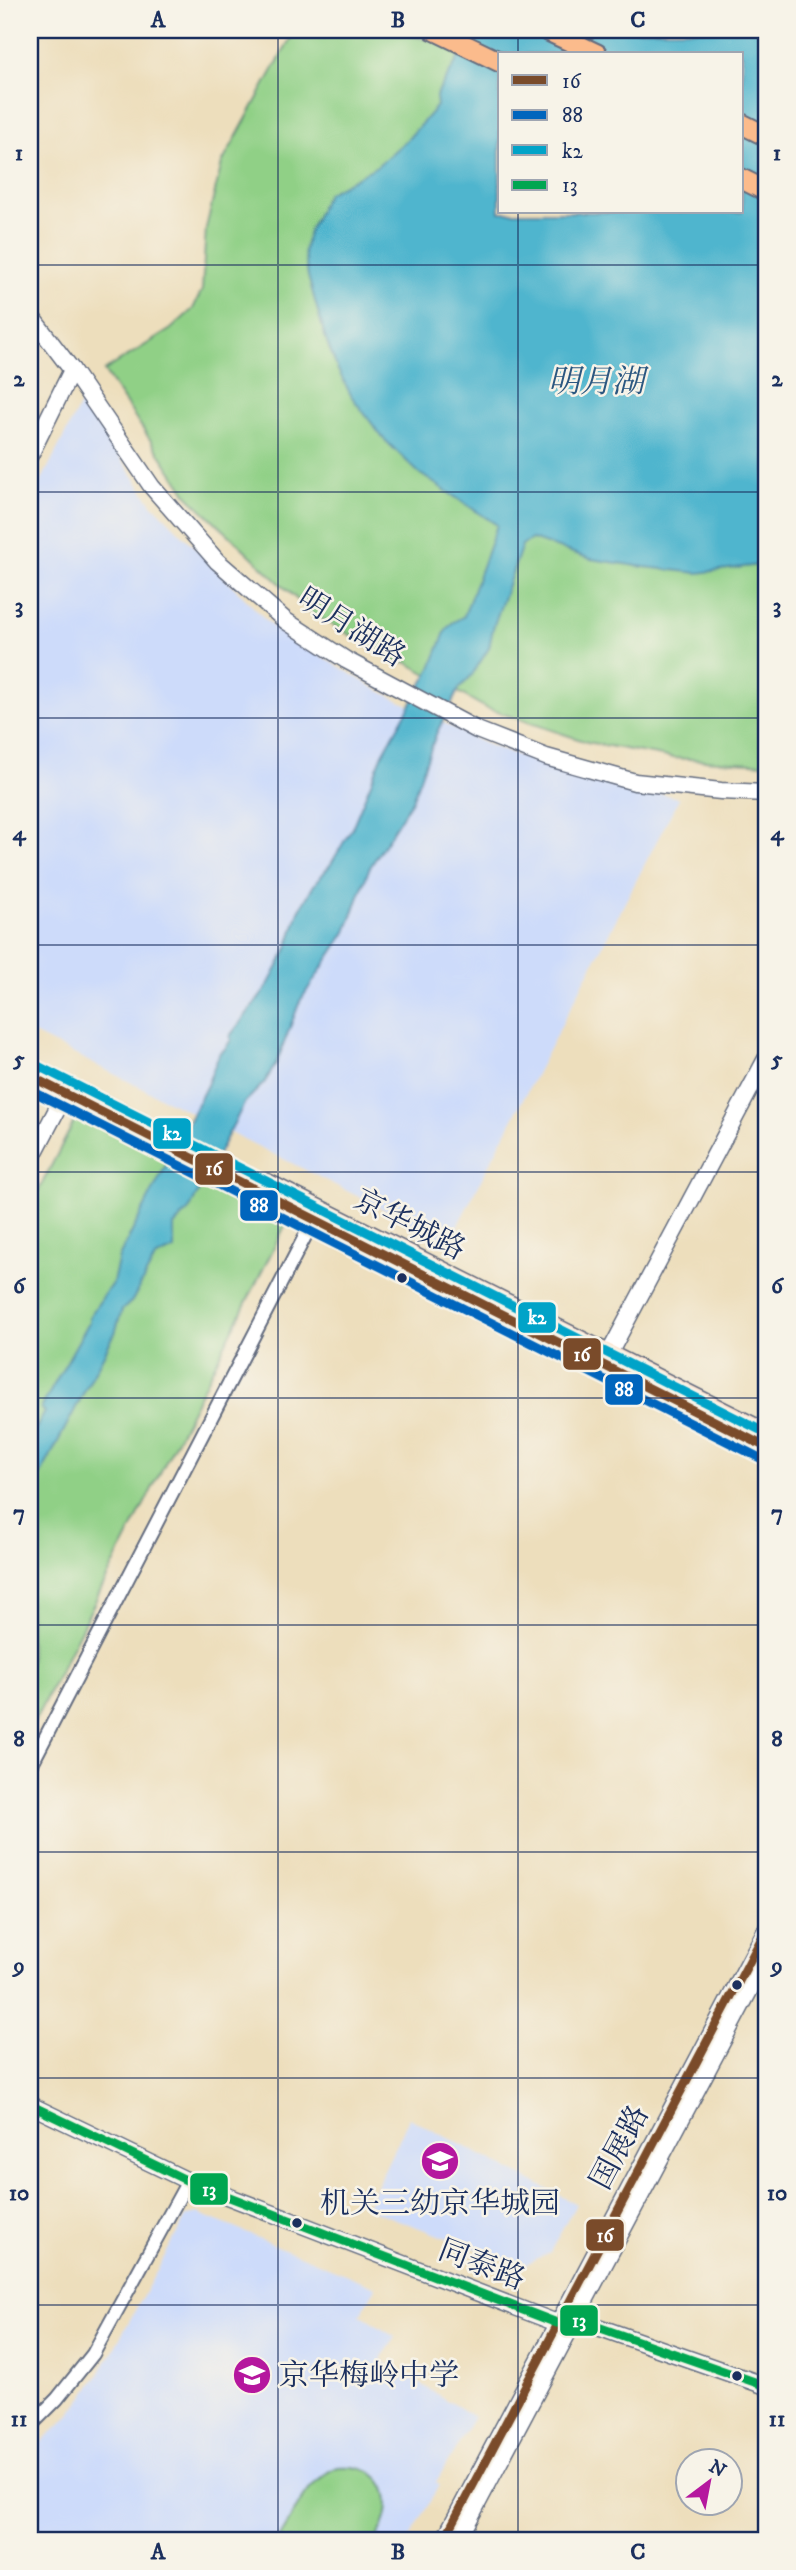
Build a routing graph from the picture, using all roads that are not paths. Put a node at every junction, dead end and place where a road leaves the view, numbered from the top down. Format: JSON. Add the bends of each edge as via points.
{"nodes":[{"id":1,"x":434,"y":30,"type":"edge"},
{"id":2,"x":546,"y":30,"type":"edge"},
{"id":3,"x":593,"y":52,"type":"edge"},
{"id":4,"x":498,"y":61,"type":"edge"},
{"id":5,"x":744,"y":125,"type":"edge"},
{"id":6,"x":766,"y":136,"type":"edge"},
{"id":7,"x":744,"y":180,"type":"edge"},
{"id":8,"x":766,"y":191,"type":"edge"},
{"id":9,"x":30,"y":315,"type":"edge"},
{"id":10,"x":72,"y":370,"type":"junction"},
{"id":11,"x":30,"y":455,"type":"edge"},
{"id":12,"x":766,"y":793,"type":"edge"},
{"id":13,"x":766,"y":1059,"type":"edge"},
{"id":14,"x":30,"y":1063,"type":"edge"},
{"id":15,"x":30,"y":1076,"type":"edge"},
{"id":16,"x":65,"y":1094,"type":"junction"},
{"id":17,"x":149,"y":1130,"type":"junction"},
{"id":18,"x":30,"y":1161,"type":"edge"},
{"id":19,"x":233,"y":1172,"type":"junction"},
{"id":20,"x":313,"y":1221,"type":"junction"},
{"id":21,"x":605,"y":1361,"type":"junction"},
{"id":22,"x":766,"y":1433,"type":"edge"},
{"id":23,"x":766,"y":1447,"type":"edge"},
{"id":24,"x":30,"y":1767,"type":"edge"},
{"id":25,"x":766,"y":1930,"type":"edge"},
{"id":26,"x":766,"y":1959,"type":"edge"},
{"id":27,"x":30,"y":2105,"type":"edge"},
{"id":28,"x":188,"y":2180,"type":"junction"},
{"id":29,"x":575,"y":2319,"type":"junction"},
{"id":30,"x":557,"y":2323,"type":"junction"},
{"id":31,"x":766,"y":2386,"type":"edge"},
{"id":32,"x":30,"y":2426,"type":"edge"},
{"id":33,"x":444,"y":2540,"type":"edge"},
{"id":34,"x":458,"y":2540,"type":"edge"}],
"edges":[{"from":1,"to":4,"type":"main road"},
{"from":2,"to":3,"type":"main road"},
{"from":5,"to":6,"type":"main road"},
{"from":7,"to":8,"type":"main road"},
{"from":9,"to":10,"type":"street","name":"明月湖路"},
{"from":10,"to":11,"type":"street"},
{"from":10,"to":12,"type":"street","name":"明月湖路","via":[[152,487],[217,561],[286,621],[346,660],[477,730],[546,757],[635,782]]},
{"from":13,"to":21,"type":"street"},
{"from":14,"to":17,"type":"main road","name":"京华城路"},
{"from":15,"to":16,"type":"main road","name":"京华城路"},
{"from":16,"to":17,"type":"main road","name":"京华城路"},
{"from":16,"to":18,"type":"street"},
{"from":17,"to":19,"type":"main road","name":"京华城路"},
{"from":19,"to":20,"type":"main road","name":"京华城路"},
{"from":19,"to":21,"type":"main road","name":"京华城路"},
{"from":20,"to":21,"type":"main road","name":"京华城路"},
{"from":20,"to":24,"type":"street"},
{"from":21,"to":22,"type":"main road","name":"京华城路"},
{"from":21,"to":23,"type":"main road","name":"京华城路"},
{"from":25,"to":30,"type":"street","name":"国展路"},
{"from":26,"to":29,"type":"street","name":"国展路"},
{"from":27,"to":28,"type":"street","name":"同泰路"},
{"from":28,"to":30,"type":"street","name":"同泰路"},
{"from":28,"to":32,"type":"street","via":[[93,2354]]},
{"from":29,"to":30,"type":"street"},
{"from":29,"to":31,"type":"street"},
{"from":29,"to":34,"type":"street","name":"国展路"},
{"from":30,"to":33,"type":"street","name":"国展路"}]}
